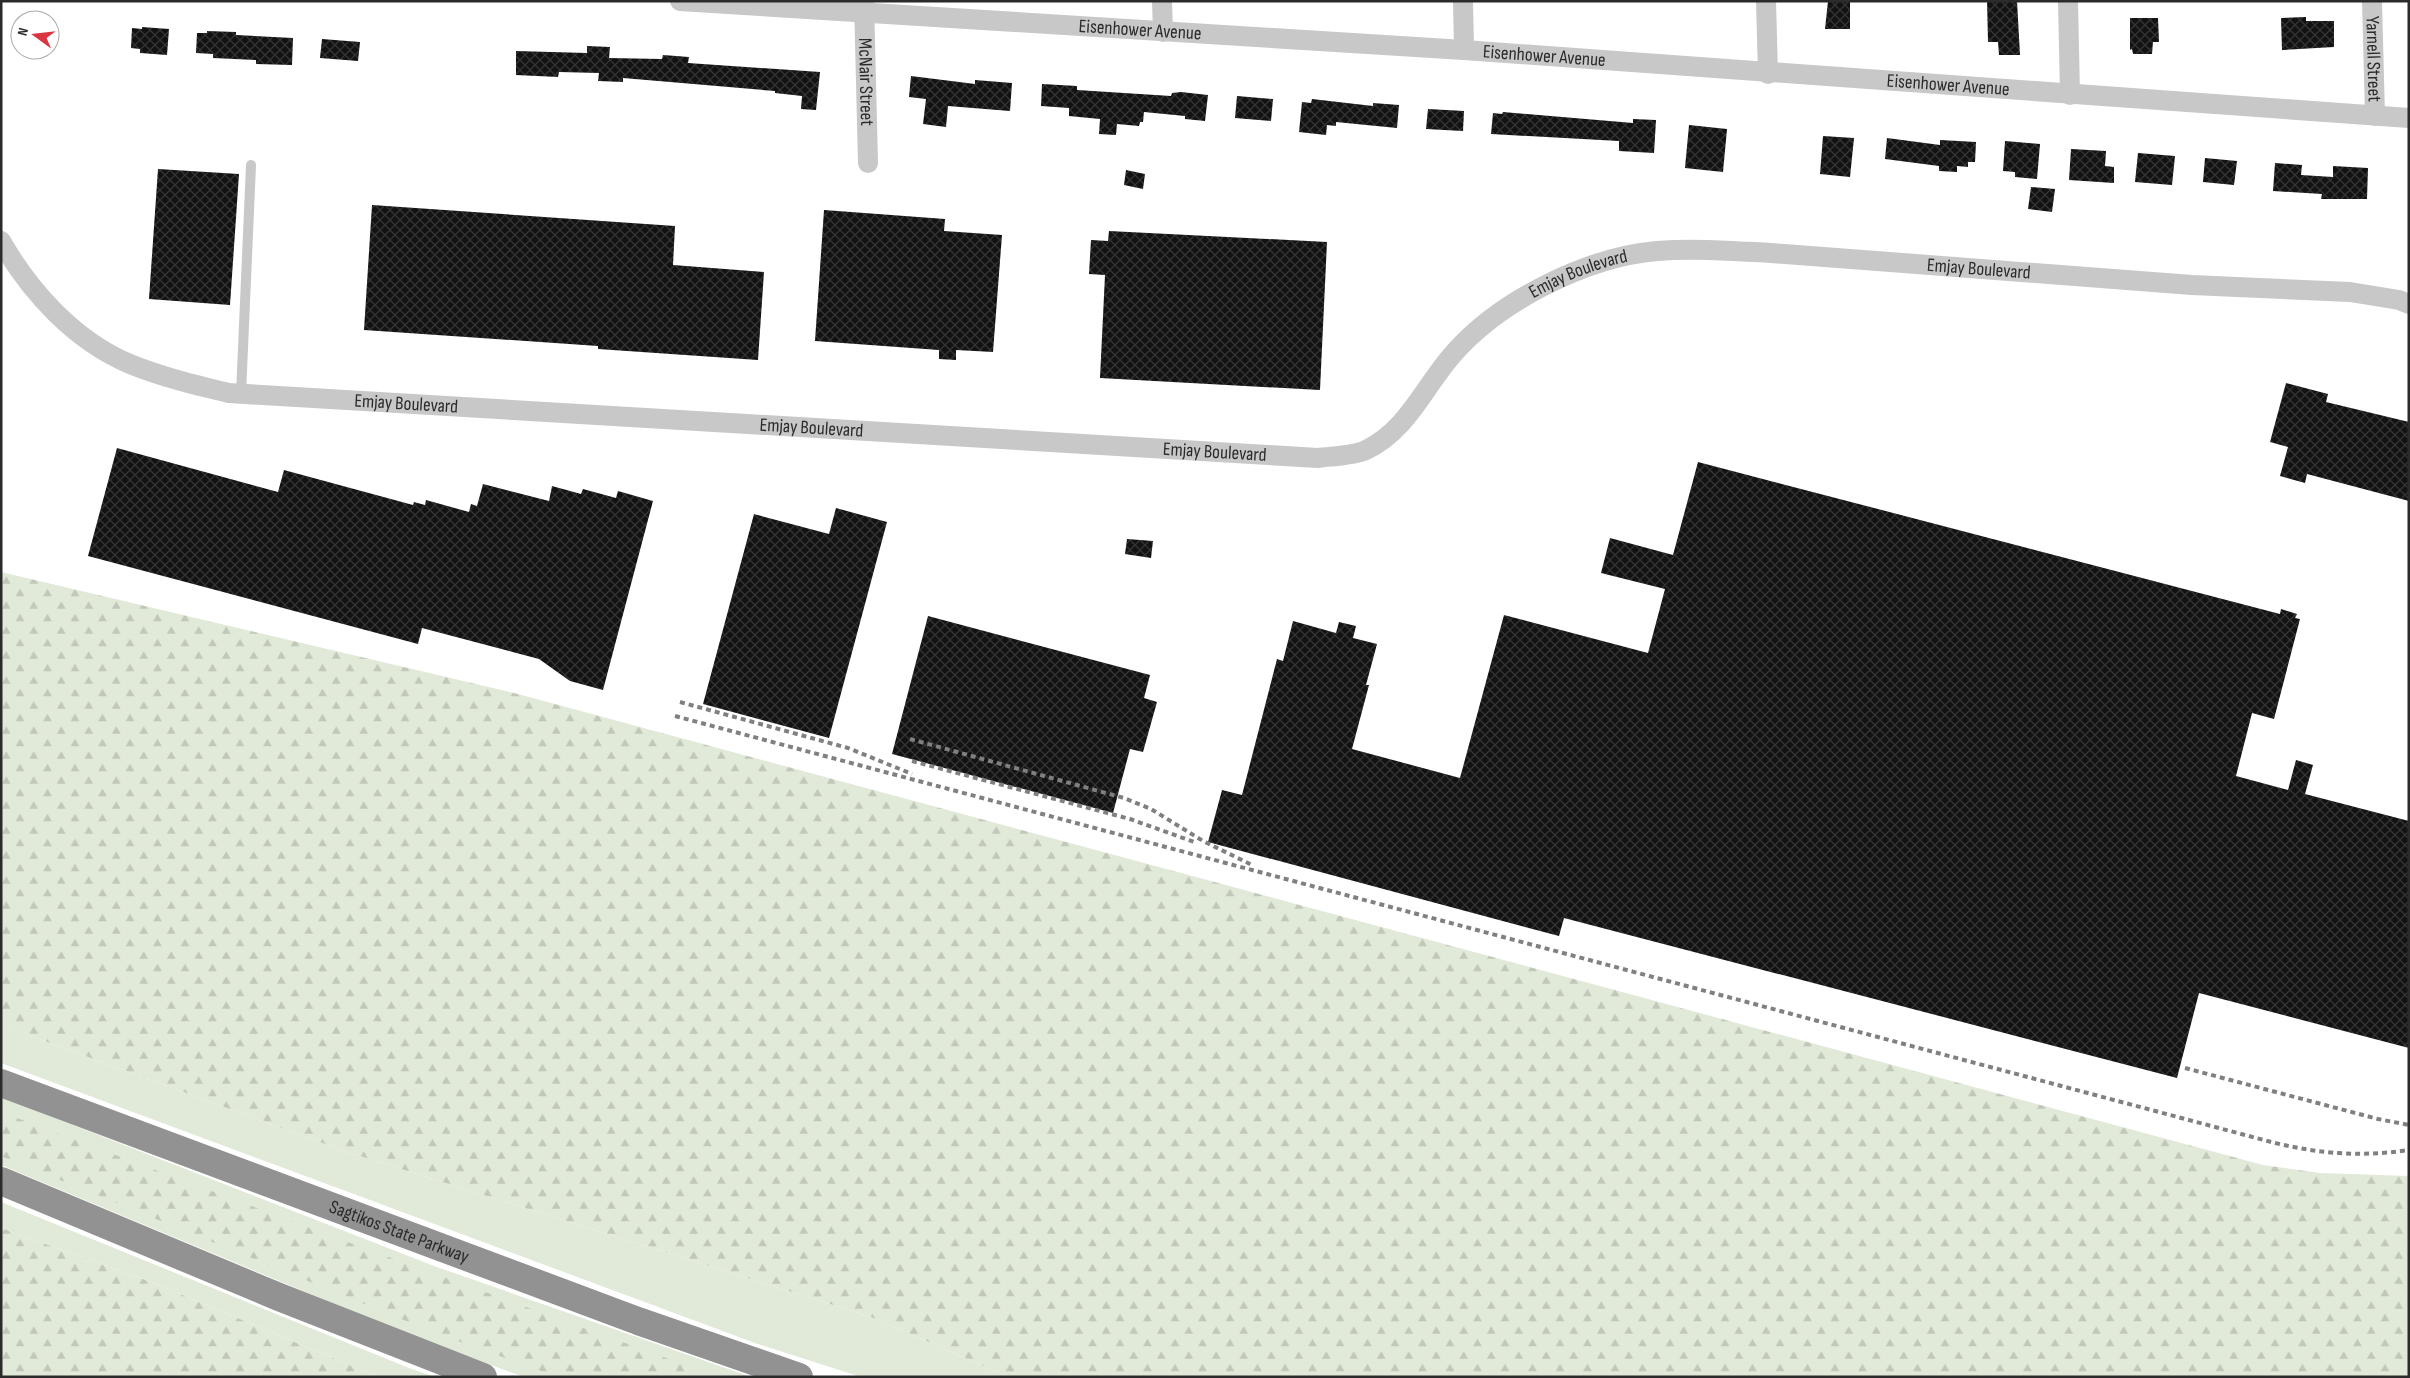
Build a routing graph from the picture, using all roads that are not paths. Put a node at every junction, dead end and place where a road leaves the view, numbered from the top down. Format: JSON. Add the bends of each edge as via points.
{"nodes":[{"id":1,"x":680,"y":1,"type":"edge"},
{"id":2,"x":1162,"y":1,"type":"edge"},
{"id":3,"x":1463,"y":1,"type":"edge"},
{"id":4,"x":1766,"y":1,"type":"edge"},
{"id":5,"x":2068,"y":1,"type":"edge"},
{"id":6,"x":2372,"y":1,"type":"edge"},
{"id":7,"x":864,"y":7,"type":"edge"},
{"id":8,"x":1162,"y":32,"type":"junction"},
{"id":9,"x":1464,"y":50,"type":"junction"},
{"id":10,"x":1768,"y":74,"type":"junction"},
{"id":11,"x":2070,"y":95,"type":"junction"},
{"id":12,"x":2375,"y":116,"type":"junction"},
{"id":13,"x":2409,"y":118,"type":"edge"},
{"id":14,"x":868,"y":163,"type":"dead end"},
{"id":15,"x":251,"y":165,"type":"dead end"},
{"id":16,"x":1,"y":241,"type":"edge"},
{"id":17,"x":2409,"y":304,"type":"edge"},
{"id":18,"x":241,"y":394,"type":"junction"},
{"id":19,"x":1,"y":1083,"type":"edge"},
{"id":20,"x":1,"y":1181,"type":"edge"},
{"id":21,"x":483,"y":1377,"type":"edge"},
{"id":22,"x":799,"y":1377,"type":"edge"}],
"edges":[{"from":1,"to":7,"type":"street","name":"Eisenhower Avenue"},
{"from":2,"to":8,"type":"street"},
{"from":3,"to":9,"type":"street"},
{"from":4,"to":10,"type":"street"},
{"from":5,"to":11,"type":"street"},
{"from":6,"to":12,"type":"street","name":"Yarnell Street"},
{"from":7,"to":8,"type":"street","name":"Eisenhower Avenue"},
{"from":7,"to":14,"type":"street","name":"McNair Street"},
{"from":8,"to":9,"type":"street","name":"Eisenhower Avenue"},
{"from":9,"to":10,"type":"street","name":"Eisenhower Avenue"},
{"from":10,"to":11,"type":"street","name":"Eisenhower Avenue"},
{"from":11,"to":12,"type":"street","name":"Eisenhower Avenue"},
{"from":12,"to":13,"type":"street","name":"Eisenhower Avenue"},
{"from":15,"to":18,"type":"lane"},
{"from":16,"to":18,"type":"street","name":"Emjay Boulevard","via":[[17,270],[46,304],[87,339],[128,363],[175,380]]},
{"from":17,"to":18,"type":"street","name":"Emjay Boulevard","via":[[2350,292],[2192,285],[1713,249],[1656,251],[1598,263],[1547,284],[1494,316],[1454,352],[1396,430],[1365,451],[1318,458]]},
{"from":19,"to":22,"type":"highway","name":"Sagtikos State Parkway","via":[[619,1314]]},
{"from":20,"to":21,"type":"highway","via":[[288,1301]]}]}
